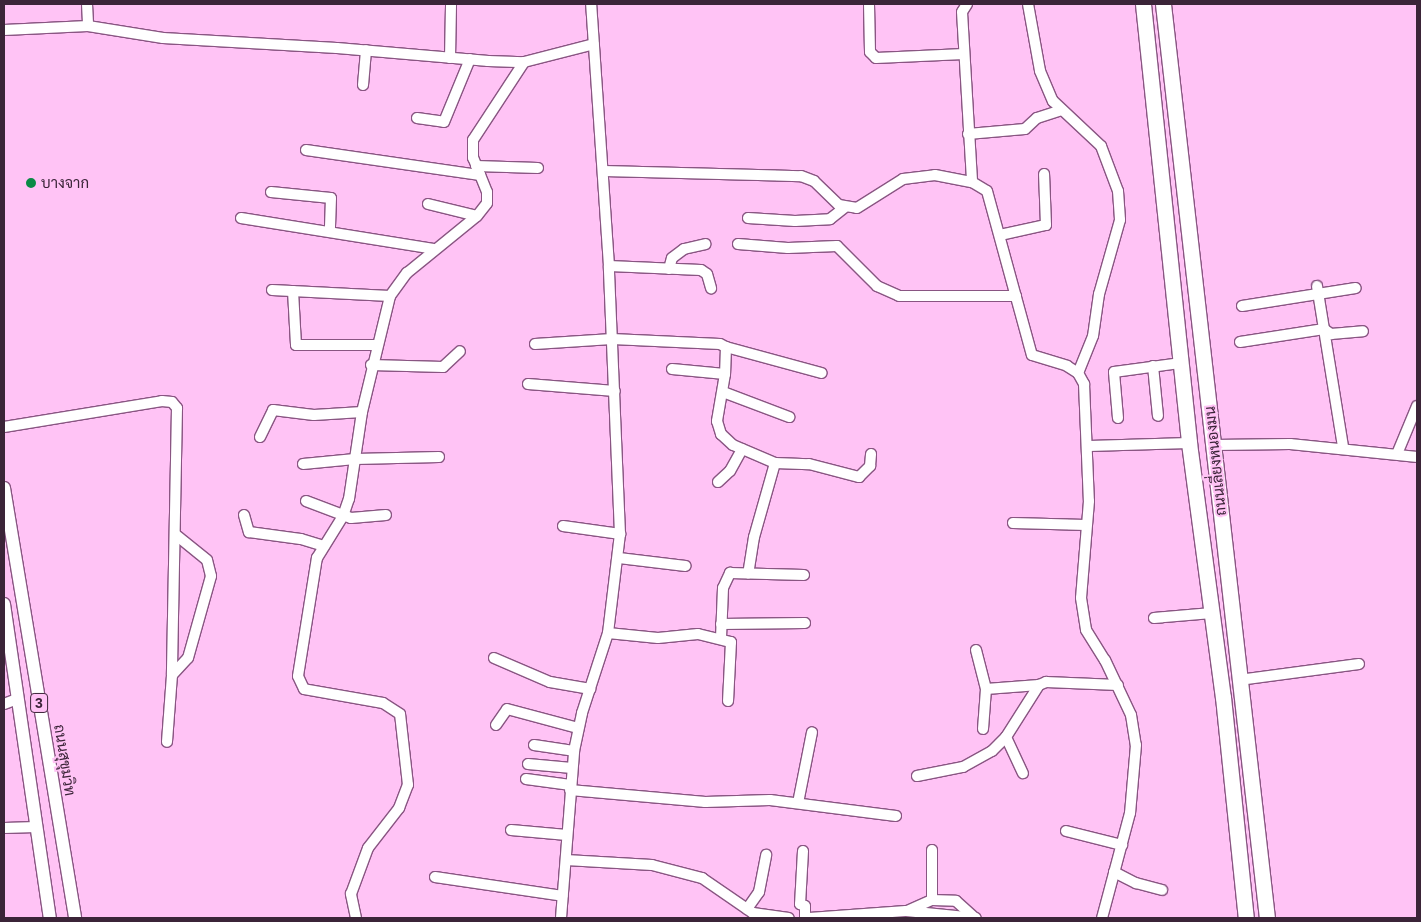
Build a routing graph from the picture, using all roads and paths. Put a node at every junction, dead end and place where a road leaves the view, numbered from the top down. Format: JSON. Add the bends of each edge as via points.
{"nodes":[{"id":1,"x":87,"y":4,"type":"edge"},
{"id":2,"x":451,"y":4,"type":"edge"},
{"id":3,"x":591,"y":4,"type":"edge"},
{"id":4,"x":869,"y":4,"type":"edge"},
{"id":5,"x":967,"y":4,"type":"edge"},
{"id":6,"x":1028,"y":4,"type":"edge"},
{"id":7,"x":1143,"y":4,"type":"edge"},
{"id":8,"x":1163,"y":4,"type":"edge"},
{"id":9,"x":88,"y":26,"type":"junction"},
{"id":10,"x":4,"y":30,"type":"edge"},
{"id":11,"x":594,"y":44,"type":"junction"},
{"id":12,"x":366,"y":50,"type":"junction"},
{"id":13,"x":964,"y":54,"type":"junction"},
{"id":14,"x":450,"y":58,"type":"junction"},
{"id":15,"x":470,"y":59,"type":"junction"},
{"id":16,"x":524,"y":62,"type":"junction"},
{"id":17,"x":364,"y":84,"type":"dead end"},
{"id":18,"x":1062,"y":110,"type":"junction"},
{"id":19,"x":417,"y":118,"type":"dead end"},
{"id":20,"x":968,"y":134,"type":"junction"},
{"id":21,"x":306,"y":150,"type":"dead end"},
{"id":22,"x":538,"y":168,"type":"dead end"},
{"id":23,"x":478,"y":170,"type":"junction"},
{"id":24,"x":604,"y":171,"type":"junction"},
{"id":25,"x":1044,"y":174,"type":"dead end"},
{"id":26,"x":972,"y":182,"type":"junction"},
{"id":27,"x":271,"y":192,"type":"dead end"},
{"id":28,"x":428,"y":204,"type":"dead end"},
{"id":29,"x":844,"y":208,"type":"junction"},
{"id":30,"x":477,"y":216,"type":"junction"},
{"id":31,"x":241,"y":218,"type":"dead end"},
{"id":32,"x":748,"y":218,"type":"dead end"},
{"id":33,"x":330,"y":230,"type":"junction"},
{"id":34,"x":1000,"y":235,"type":"junction"},
{"id":35,"x":1190,"y":242,"type":"junction"},
{"id":36,"x":706,"y":244,"type":"dead end"},
{"id":37,"x":738,"y":244,"type":"dead end"},
{"id":38,"x":1168,"y":245,"type":"junction"},
{"id":39,"x":434,"y":250,"type":"junction"},
{"id":40,"x":609,"y":266,"type":"junction"},
{"id":41,"x":669,"y":268,"type":"junction"},
{"id":42,"x":711,"y":288,"type":"dead end"},
{"id":43,"x":1356,"y":288,"type":"dead end"},
{"id":44,"x":272,"y":290,"type":"dead end"},
{"id":45,"x":1318,"y":290,"type":"junction"},
{"id":46,"x":293,"y":291,"type":"junction"},
{"id":47,"x":390,"y":296,"type":"junction"},
{"id":48,"x":1016,"y":296,"type":"junction"},
{"id":49,"x":1242,"y":306,"type":"dead end"},
{"id":50,"x":1324,"y":328,"type":"junction"},
{"id":51,"x":1364,"y":331,"type":"dead end"},
{"id":52,"x":612,"y":338,"type":"junction"},
{"id":53,"x":1240,"y":342,"type":"dead end"},
{"id":54,"x":535,"y":344,"type":"dead end"},
{"id":55,"x":376,"y":345,"type":"junction"},
{"id":56,"x":726,"y":347,"type":"junction"},
{"id":57,"x":460,"y":351,"type":"dead end"},
{"id":58,"x":1180,"y":363,"type":"junction"},
{"id":59,"x":371,"y":365,"type":"junction"},
{"id":60,"x":1153,"y":366,"type":"junction"},
{"id":61,"x":672,"y":368,"type":"dead end"},
{"id":62,"x":822,"y":373,"type":"dead end"},
{"id":63,"x":1078,"y":373,"type":"junction"},
{"id":64,"x":726,"y":374,"type":"junction"},
{"id":65,"x":528,"y":384,"type":"dead end"},
{"id":66,"x":615,"y":391,"type":"junction"},
{"id":67,"x":723,"y":392,"type":"junction"},
{"id":68,"x":1417,"y":406,"type":"edge"},
{"id":69,"x":362,"y":412,"type":"junction"},
{"id":70,"x":1158,"y":416,"type":"dead end"},
{"id":71,"x":789,"y":417,"type":"dead end"},
{"id":72,"x":1118,"y":418,"type":"dead end"},
{"id":73,"x":4,"y":427,"type":"edge"},
{"id":74,"x":260,"y":437,"type":"dead end"},
{"id":75,"x":1189,"y":443,"type":"junction"},
{"id":76,"x":1214,"y":445,"type":"junction"},
{"id":77,"x":1089,"y":446,"type":"junction"},
{"id":78,"x":1343,"y":447,"type":"junction"},
{"id":79,"x":742,"y":449,"type":"junction"},
{"id":80,"x":871,"y":454,"type":"dead end"},
{"id":81,"x":1397,"y":454,"type":"junction"},
{"id":82,"x":439,"y":457,"type":"dead end"},
{"id":83,"x":1417,"y":457,"type":"edge"},
{"id":84,"x":355,"y":458,"type":"junction"},
{"id":85,"x":775,"y":463,"type":"junction"},
{"id":86,"x":303,"y":464,"type":"dead end"},
{"id":87,"x":718,"y":482,"type":"dead end"},
{"id":88,"x":4,"y":488,"type":"edge"},
{"id":89,"x":306,"y":501,"type":"dead end"},
{"id":90,"x":244,"y":515,"type":"dead end"},
{"id":91,"x":386,"y":515,"type":"dead end"},
{"id":92,"x":343,"y":516,"type":"junction"},
{"id":93,"x":1013,"y":524,"type":"dead end"},
{"id":94,"x":1086,"y":525,"type":"junction"},
{"id":95,"x":564,"y":526,"type":"dead end"},
{"id":96,"x":620,"y":534,"type":"junction"},
{"id":97,"x":176,"y":535,"type":"junction"},
{"id":98,"x":324,"y":546,"type":"junction"},
{"id":99,"x":619,"y":558,"type":"junction"},
{"id":100,"x":686,"y":566,"type":"dead end"},
{"id":101,"x":748,"y":574,"type":"junction"},
{"id":102,"x":804,"y":576,"type":"dead end"},
{"id":103,"x":4,"y":604,"type":"edge"},
{"id":104,"x":1212,"y":613,"type":"junction"},
{"id":105,"x":1154,"y":618,"type":"dead end"},
{"id":106,"x":805,"y":622,"type":"dead end"},
{"id":107,"x":721,"y":624,"type":"junction"},
{"id":108,"x":608,"y":633,"type":"junction"},
{"id":109,"x":720,"y":638,"type":"junction"},
{"id":110,"x":976,"y":650,"type":"dead end"},
{"id":111,"x":494,"y":658,"type":"dead end"},
{"id":112,"x":8,"y":661,"type":"edge"},
{"id":113,"x":1359,"y":664,"type":"dead end"},
{"id":114,"x":172,"y":675,"type":"junction"},
{"id":115,"x":1239,"y":680,"type":"junction"},
{"id":116,"x":1039,"y":685,"type":"junction"},
{"id":117,"x":1118,"y":686,"type":"junction"},
{"id":118,"x":590,"y":689,"type":"junction"},
{"id":119,"x":986,"y":689,"type":"junction"},
{"id":120,"x":17,"y":700,"type":"junction"},
{"id":121,"x":728,"y":701,"type":"dead end"},
{"id":122,"x":4,"y":704,"type":"edge"},
{"id":123,"x":496,"y":725,"type":"dead end"},
{"id":124,"x":578,"y":728,"type":"junction"},
{"id":125,"x":982,"y":730,"type":"dead end"},
{"id":126,"x":812,"y":732,"type":"dead end"},
{"id":127,"x":1006,"y":737,"type":"junction"},
{"id":128,"x":167,"y":742,"type":"dead end"},
{"id":129,"x":534,"y":745,"type":"dead end"},
{"id":130,"x":574,"y":751,"type":"junction"},
{"id":131,"x":528,"y":764,"type":"dead end"},
{"id":132,"x":572,"y":768,"type":"junction"},
{"id":133,"x":1023,"y":773,"type":"dead end"},
{"id":134,"x":916,"y":776,"type":"dead end"},
{"id":135,"x":526,"y":779,"type":"dead end"},
{"id":136,"x":570,"y":787,"type":"junction"},
{"id":137,"x":798,"y":803,"type":"junction"},
{"id":138,"x":896,"y":816,"type":"dead end"},
{"id":139,"x":36,"y":827,"type":"junction"},
{"id":140,"x":4,"y":828,"type":"edge"},
{"id":141,"x":511,"y":830,"type":"dead end"},
{"id":142,"x":1066,"y":831,"type":"dead end"},
{"id":143,"x":567,"y":835,"type":"junction"},
{"id":144,"x":1122,"y":844,"type":"junction"},
{"id":145,"x":932,"y":850,"type":"dead end"},
{"id":146,"x":804,"y":851,"type":"dead end"},
{"id":147,"x":766,"y":854,"type":"dead end"},
{"id":148,"x":566,"y":860,"type":"junction"},
{"id":149,"x":1114,"y":872,"type":"junction"},
{"id":150,"x":435,"y":877,"type":"dead end"},
{"id":151,"x":1162,"y":890,"type":"dead end"},
{"id":152,"x":563,"y":896,"type":"junction"},
{"id":153,"x":932,"y":900,"type":"junction"},
{"id":154,"x":747,"y":909,"type":"junction"},
{"id":155,"x":906,"y":911,"type":"junction"},
{"id":156,"x":50,"y":918,"type":"edge"},
{"id":157,"x":75,"y":918,"type":"edge"},
{"id":158,"x":356,"y":918,"type":"edge"},
{"id":159,"x":561,"y":918,"type":"edge"},
{"id":160,"x":789,"y":918,"type":"edge"},
{"id":161,"x":805,"y":918,"type":"edge"},
{"id":162,"x":810,"y":918,"type":"edge"},
{"id":163,"x":975,"y":918,"type":"edge"},
{"id":164,"x":1102,"y":918,"type":"edge"},
{"id":165,"x":1246,"y":918,"type":"edge"},
{"id":166,"x":1267,"y":918,"type":"edge"}],
"edges":[{"from":1,"to":9,"type":"street"},
{"from":2,"to":14,"type":"street"},
{"from":3,"to":11,"type":"street"},
{"from":4,"to":13,"type":"street","via":[[870,52],[876,58]]},
{"from":5,"to":13,"type":"street","via":[[962,12]]},
{"from":6,"to":18,"type":"street","via":[[1040,71],[1053,102]]},
{"from":7,"to":38,"type":"highway","name":"ถนนเลี่ยงหนองมน"},
{"from":8,"to":35,"type":"highway","name":"ถนนเลี่ยงหนองมน"},
{"from":9,"to":10,"type":"street"},
{"from":9,"to":12,"type":"street","via":[[163,38]]},
{"from":11,"to":16,"type":"street"},
{"from":11,"to":24,"type":"street"},
{"from":12,"to":14,"type":"street"},
{"from":12,"to":17,"type":"street"},
{"from":13,"to":20,"type":"street"},
{"from":14,"to":15,"type":"street"},
{"from":15,"to":16,"type":"street"},
{"from":15,"to":19,"type":"street","via":[[444,122]]},
{"from":16,"to":23,"type":"street","via":[[473,140],[472,150]]},
{"from":18,"to":20,"type":"street","via":[[1037,118],[1025,128]]},
{"from":18,"to":63,"type":"street","via":[[1101,146],[1118,191],[1120,220],[1100,287],[1093,336]]},
{"from":20,"to":26,"type":"street"},
{"from":21,"to":23,"type":"street"},
{"from":22,"to":23,"type":"street"},
{"from":23,"to":30,"type":"street","via":[[487,203]]},
{"from":24,"to":29,"type":"street","via":[[801,176],[814,180]]},
{"from":24,"to":40,"type":"street"},
{"from":25,"to":34,"type":"street","via":[[1046,225]]},
{"from":26,"to":29,"type":"street","via":[[935,176],[903,180],[857,208]]},
{"from":26,"to":34,"type":"street","via":[[987,191]]},
{"from":27,"to":33,"type":"street","via":[[331,198]]},
{"from":28,"to":30,"type":"street"},
{"from":29,"to":32,"type":"street","via":[[830,219],[795,222]]},
{"from":30,"to":39,"type":"street"},
{"from":31,"to":33,"type":"street"},
{"from":33,"to":39,"type":"street"},
{"from":34,"to":48,"type":"street"},
{"from":35,"to":38,"type":"highway"},
{"from":35,"to":76,"type":"highway","name":"ถนนเลี่ยงหนองมน"},
{"from":36,"to":41,"type":"street","via":[[684,249],[672,258]]},
{"from":37,"to":48,"type":"street","via":[[788,248],[837,246],[877,286],[900,296]]},
{"from":38,"to":58,"type":"highway","name":"ถนนเลี่ยงหนองมน"},
{"from":39,"to":47,"type":"street","via":[[407,274]]},
{"from":40,"to":41,"type":"street"},
{"from":40,"to":52,"type":"street"},
{"from":41,"to":42,"type":"street","via":[[701,270],[707,274]]},
{"from":43,"to":45,"type":"street"},
{"from":44,"to":46,"type":"street"},
{"from":45,"to":49,"type":"street"},
{"from":45,"to":50,"type":"street"},
{"from":46,"to":47,"type":"street"},
{"from":46,"to":55,"type":"street","via":[[296,345]]},
{"from":47,"to":55,"type":"street"},
{"from":48,"to":63,"type":"street","via":[[1032,355]]},
{"from":50,"to":51,"type":"street","via":[[1331,334]]},
{"from":50,"to":53,"type":"street"},
{"from":50,"to":78,"type":"street"},
{"from":52,"to":54,"type":"street"},
{"from":52,"to":56,"type":"street","via":[[720,344]]},
{"from":52,"to":66,"type":"street"},
{"from":55,"to":59,"type":"street"},
{"from":56,"to":62,"type":"street"},
{"from":56,"to":64,"type":"street"},
{"from":57,"to":59,"type":"street","via":[[443,367]]},
{"from":58,"to":60,"type":"street"},
{"from":58,"to":75,"type":"highway","name":"ถนนเลี่ยงหนองมน"},
{"from":59,"to":69,"type":"street"},
{"from":60,"to":70,"type":"street"},
{"from":60,"to":72,"type":"street","via":[[1114,372]]},
{"from":61,"to":64,"type":"street"},
{"from":63,"to":77,"type":"street","via":[[1084,384]]},
{"from":64,"to":67,"type":"street"},
{"from":65,"to":66,"type":"street"},
{"from":66,"to":96,"type":"street"},
{"from":67,"to":71,"type":"street"},
{"from":67,"to":79,"type":"street","via":[[717,421],[721,434]]},
{"from":68,"to":81,"type":"street"},
{"from":69,"to":74,"type":"street","via":[[314,415],[273,410]]},
{"from":69,"to":84,"type":"street"},
{"from":73,"to":97,"type":"street","via":[[172,402],[179,414]]},
{"from":75,"to":77,"type":"street"},
{"from":75,"to":104,"type":"highway","name":"ถนนเลี่ยงหนองมน"},
{"from":76,"to":78,"type":"street"},
{"from":76,"to":115,"type":"highway","name":"ถนนเลี่ยงหนองมน"},
{"from":77,"to":94,"type":"street"},
{"from":78,"to":81,"type":"street"},
{"from":79,"to":85,"type":"street"},
{"from":79,"to":87,"type":"street","via":[[730,471]]},
{"from":80,"to":85,"type":"street","via":[[870,466],[858,477],[809,464]]},
{"from":81,"to":83,"type":"street"},
{"from":82,"to":84,"type":"street"},
{"from":84,"to":86,"type":"street"},
{"from":84,"to":92,"type":"street"},
{"from":85,"to":101,"type":"street","via":[[754,537]]},
{"from":88,"to":157,"type":"main road","name":"ถนนสุขุมวิท","number":"3"},
{"from":89,"to":92,"type":"street"},
{"from":90,"to":98,"type":"street","via":[[249,532],[301,538]]},
{"from":91,"to":92,"type":"street"},
{"from":92,"to":98,"type":"street"},
{"from":93,"to":94,"type":"street"},
{"from":94,"to":117,"type":"street","via":[[1080,598],[1086,630]]},
{"from":95,"to":96,"type":"street"},
{"from":96,"to":99,"type":"street"},
{"from":97,"to":114,"type":"street"},
{"from":97,"to":114,"type":"street","via":[[207,560],[210,576],[188,658]]},
{"from":98,"to":158,"type":"street","via":[[317,558],[298,676],[304,689],[383,704],[400,714],[408,785],[399,808],[368,848],[351,894]]},
{"from":99,"to":100,"type":"street"},
{"from":99,"to":108,"type":"street"},
{"from":101,"to":102,"type":"street"},
{"from":101,"to":107,"type":"street","via":[[730,573],[723,588]]},
{"from":103,"to":112,"type":"main road","number":"3"},
{"from":104,"to":105,"type":"street"},
{"from":104,"to":165,"type":"highway","name":"ถนนเลี่ยงหนองมน"},
{"from":106,"to":107,"type":"street"},
{"from":107,"to":109,"type":"street"},
{"from":108,"to":109,"type":"street","via":[[658,638],[698,634]]},
{"from":108,"to":118,"type":"street"},
{"from":109,"to":121,"type":"street","via":[[731,642]]},
{"from":110,"to":119,"type":"street"},
{"from":111,"to":118,"type":"street","via":[[550,682]]},
{"from":112,"to":120,"type":"main road","number":"3"},
{"from":113,"to":115,"type":"street"},
{"from":114,"to":128,"type":"street"},
{"from":115,"to":166,"type":"highway","name":"ถนนเลี่ยงหนองมน"},
{"from":116,"to":117,"type":"street","via":[[1072,681]]},
{"from":116,"to":119,"type":"street"},
{"from":116,"to":127,"type":"street"},
{"from":117,"to":144,"type":"street","via":[[1132,715],[1136,745],[1130,813]]},
{"from":118,"to":124,"type":"street"},
{"from":119,"to":125,"type":"street"},
{"from":120,"to":122,"type":"street"},
{"from":120,"to":139,"type":"main road","number":"3"},
{"from":123,"to":124,"type":"street","via":[[507,709]]},
{"from":124,"to":130,"type":"street"},
{"from":126,"to":137,"type":"street"},
{"from":127,"to":133,"type":"street"},
{"from":127,"to":134,"type":"street","via":[[992,751],[963,767]]},
{"from":129,"to":130,"type":"street"},
{"from":130,"to":132,"type":"street"},
{"from":131,"to":132,"type":"street"},
{"from":132,"to":136,"type":"street"},
{"from":135,"to":136,"type":"street"},
{"from":136,"to":137,"type":"street","via":[[705,802]]},
{"from":136,"to":143,"type":"street"},
{"from":137,"to":138,"type":"street"},
{"from":139,"to":140,"type":"street"},
{"from":139,"to":156,"type":"main road","number":"3"},
{"from":141,"to":143,"type":"street"},
{"from":142,"to":144,"type":"street"},
{"from":143,"to":148,"type":"street"},
{"from":144,"to":149,"type":"street"},
{"from":145,"to":153,"type":"street"},
{"from":146,"to":161,"type":"street","via":[[800,904],[805,906]]},
{"from":147,"to":154,"type":"street","via":[[759,892]]},
{"from":148,"to":152,"type":"street"},
{"from":148,"to":154,"type":"street","via":[[652,865],[694,876]]},
{"from":149,"to":151,"type":"street","via":[[1136,883]]},
{"from":149,"to":164,"type":"street"},
{"from":150,"to":152,"type":"street"},
{"from":152,"to":159,"type":"street"},
{"from":153,"to":155,"type":"street"},
{"from":153,"to":163,"type":"street","via":[[956,901]]},
{"from":154,"to":160,"type":"street","via":[[753,913]]},
{"from":155,"to":162,"type":"street"},
{"from":155,"to":163,"type":"street"}]}
